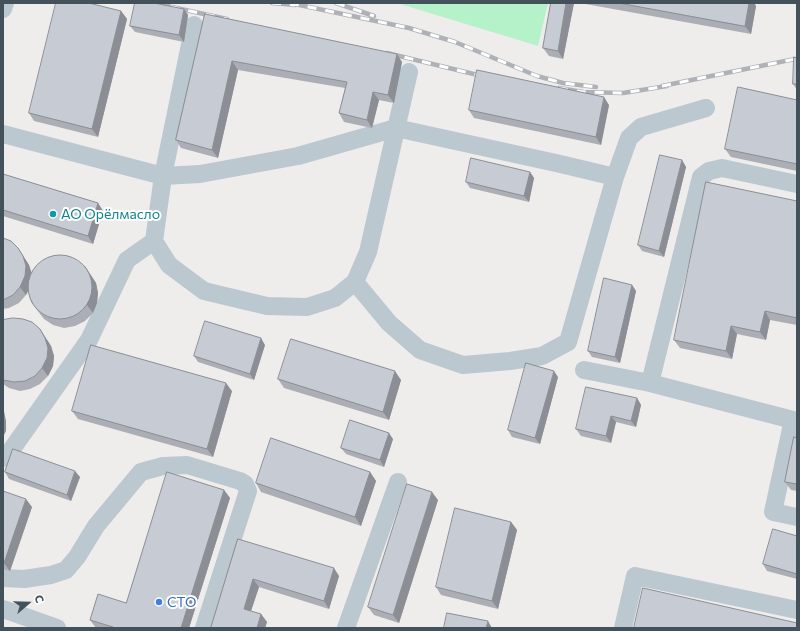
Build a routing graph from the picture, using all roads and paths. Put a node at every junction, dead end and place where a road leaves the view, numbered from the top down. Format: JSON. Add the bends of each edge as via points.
{"nodes":[{"id":1,"x":4,"y":3,"type":"edge"},
{"id":2,"x":3,"y":9,"type":"edge"},
{"id":3,"x":194,"y":25,"type":"dead end"},
{"id":4,"x":409,"y":72,"type":"dead end"},
{"id":5,"x":706,"y":108,"type":"dead end"},
{"id":6,"x":396,"y":128,"type":"junction"},
{"id":7,"x":3,"y":134,"type":"edge"},
{"id":8,"x":163,"y":176,"type":"junction"},
{"id":9,"x":615,"y":176,"type":"junction"},
{"id":10,"x":797,"y":184,"type":"edge"},
{"id":11,"x":154,"y":241,"type":"junction"},
{"id":12,"x":355,"y":282,"type":"junction"},
{"id":13,"x":584,"y":370,"type":"dead end"},
{"id":14,"x":650,"y":383,"type":"junction"},
{"id":15,"x":795,"y":420,"type":"edge"},
{"id":16,"x":3,"y":458,"type":"edge"},
{"id":17,"x":398,"y":482,"type":"dead end"},
{"id":18,"x":797,"y":517,"type":"edge"},
{"id":19,"x":3,"y":578,"type":"edge"},
{"id":20,"x":3,"y":610,"type":"edge"},
{"id":21,"x":797,"y":610,"type":"edge"},
{"id":22,"x":57,"y":628,"type":"edge"},
{"id":23,"x":204,"y":628,"type":"edge"},
{"id":24,"x":346,"y":628,"type":"edge"},
{"id":25,"x":623,"y":628,"type":"edge"}],
"edges":[{"from":1,"to":2,"type":"lane"},
{"from":3,"to":8,"type":"lane"},
{"from":4,"to":6,"type":"lane"},
{"from":5,"to":9,"type":"lane","via":[[641,127],[629,138]]},
{"from":6,"to":8,"type":"lane","via":[[298,156],[200,174]]},
{"from":6,"to":9,"type":"lane"},
{"from":6,"to":12,"type":"lane","via":[[368,252]]},
{"from":7,"to":8,"type":"lane"},
{"from":8,"to":11,"type":"lane"},
{"from":9,"to":12,"type":"lane","via":[[568,342],[542,356],[463,365],[420,350],[389,323]]},
{"from":10,"to":14,"type":"lane","via":[[722,168],[709,171],[701,177]]},
{"from":11,"to":12,"type":"lane","via":[[169,266],[204,291],[267,306],[307,307],[335,298]]},
{"from":11,"to":16,"type":"lane","via":[[127,260],[89,340],[7,456]]},
{"from":13,"to":14,"type":"lane"},
{"from":14,"to":15,"type":"lane"},
{"from":15,"to":18,"type":"lane","via":[[772,512]]},
{"from":17,"to":24,"type":"lane"},
{"from":19,"to":23,"type":"lane","via":[[24,579],[66,570],[96,526],[141,472],[163,466],[187,465],[240,481],[245,484],[248,491]]},
{"from":20,"to":22,"type":"lane"},
{"from":21,"to":25,"type":"lane","via":[[635,576]]}]}
